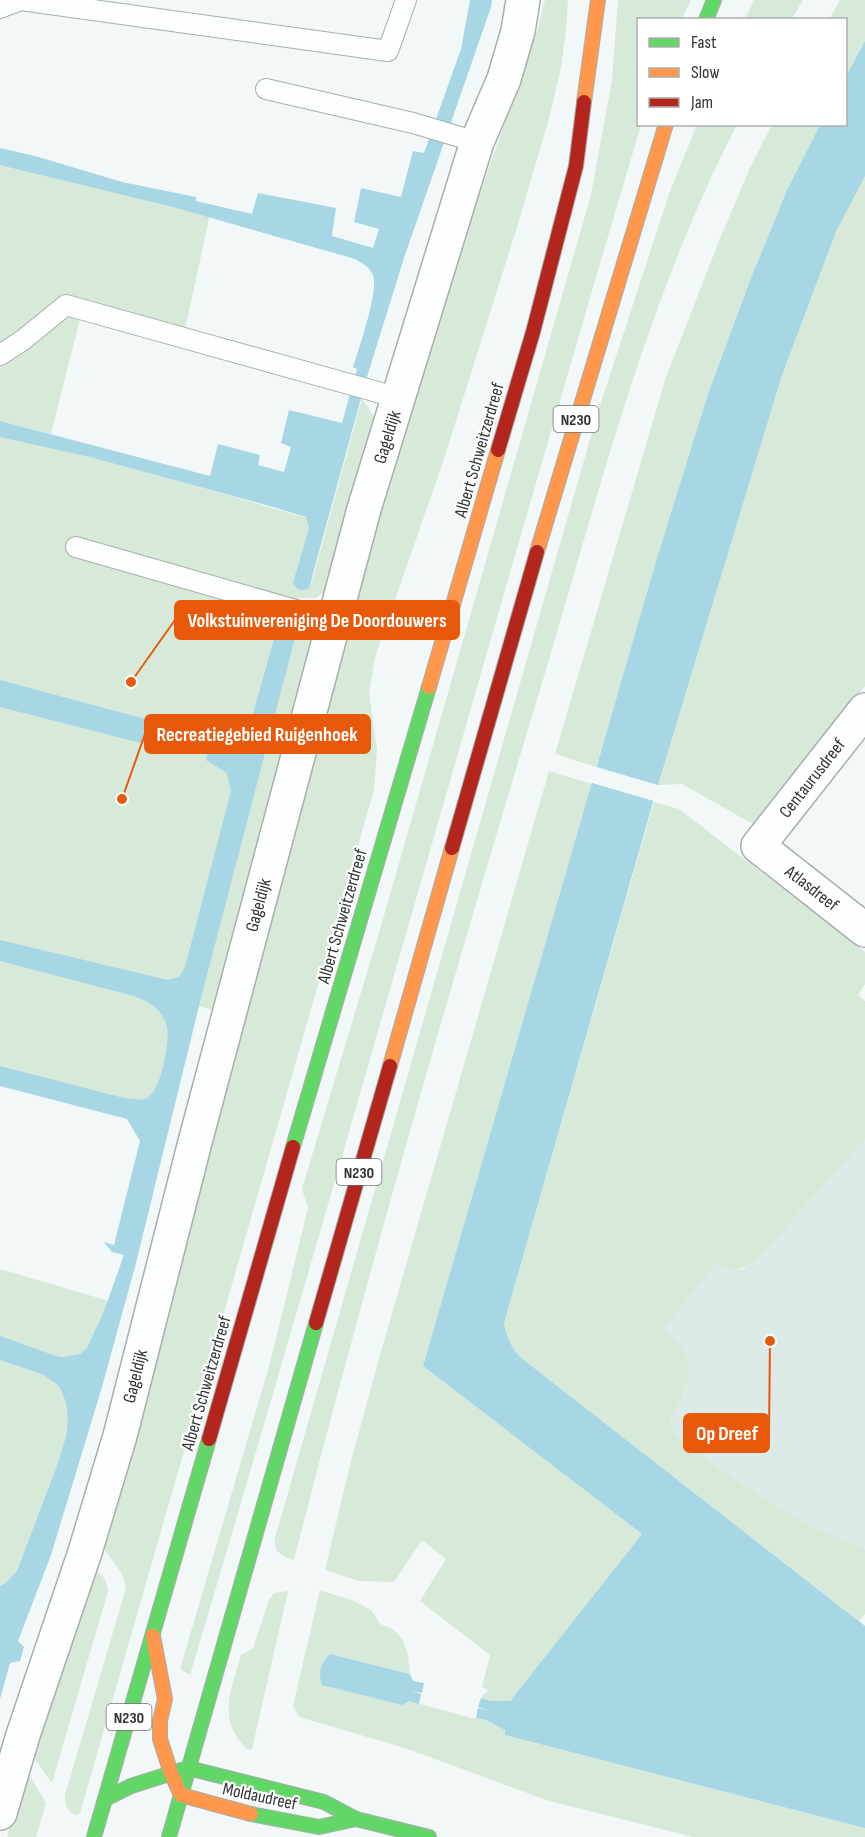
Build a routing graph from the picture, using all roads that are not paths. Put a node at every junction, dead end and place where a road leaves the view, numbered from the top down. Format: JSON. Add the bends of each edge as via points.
{"nodes":[{"id":1,"x":21,"y":0,"type":"edge"},
{"id":2,"x":406,"y":0,"type":"edge"},
{"id":3,"x":523,"y":0,"type":"edge"},
{"id":4,"x":597,"y":0,"type":"edge"},
{"id":5,"x":714,"y":0,"type":"edge"},
{"id":6,"x":0,"y":8,"type":"edge"},
{"id":7,"x":707,"y":18,"type":"edge"},
{"id":8,"x":266,"y":89,"type":"dead end"},
{"id":9,"x":665,"y":126,"type":"edge"},
{"id":10,"x":477,"y":142,"type":"junction"},
{"id":11,"x":0,"y":355,"type":"edge"},
{"id":12,"x":399,"y":398,"type":"junction"},
{"id":13,"x":76,"y":547,"type":"dead end"},
{"id":14,"x":334,"y":621,"type":"junction"},
{"id":15,"x":865,"y":710,"type":"edge"},
{"id":16,"x":758,"y":846,"type":"joint"},
{"id":17,"x":865,"y":930,"type":"edge"},
{"id":18,"x":153,"y":1636,"type":"junction"},
{"id":19,"x":188,"y":1768,"type":"junction"},
{"id":20,"x":171,"y":1773,"type":"junction"},
{"id":21,"x":181,"y":1795,"type":"junction"},
{"id":22,"x":105,"y":1799,"type":"junction"},
{"id":23,"x":0,"y":1813,"type":"edge"},
{"id":24,"x":357,"y":1819,"type":"junction"},
{"id":25,"x":94,"y":1837,"type":"edge"},
{"id":26,"x":169,"y":1837,"type":"edge"},
{"id":27,"x":429,"y":1837,"type":"edge"}],
"edges":[{"from":1,"to":2,"type":"lane","via":[[388,51]]},
{"from":1,"to":6,"type":"lane"},
{"from":3,"to":10,"type":"street","name":"Gageldijk","via":[[504,79]]},
{"from":4,"to":18,"type":"main road","name":"Albert Schweitzerdreef","number":"N230","via":[[576,166],[532,332]]},
{"from":5,"to":7,"type":"main road"},
{"from":8,"to":10,"type":"lane"},
{"from":9,"to":19,"type":"main road","number":"N230","via":[[576,418]]},
{"from":10,"to":12,"type":"street","name":"Gageldijk"},
{"from":11,"to":12,"type":"lane","via":[[66,304]]},
{"from":12,"to":14,"type":"street","name":"Gageldijk"},
{"from":13,"to":14,"type":"lane"},
{"from":14,"to":23,"type":"street","name":"Gageldijk","via":[[120,1436]]},
{"from":15,"to":16,"type":"street","name":"Centaurusdreef"},
{"from":16,"to":17,"type":"street","name":"Atlasdreef"},
{"from":18,"to":20,"type":"main road","via":[[165,1699],[160,1739]]},
{"from":18,"to":22,"type":"main road","name":"Albert Schweitzerdreef","number":"N230"},
{"from":19,"to":20,"type":"main road"},
{"from":19,"to":21,"type":"main road","number":"N230"},
{"from":19,"to":24,"type":"main road","name":"Moldaudreef","via":[[324,1802]]},
{"from":20,"to":21,"type":"main road"},
{"from":20,"to":22,"type":"main road"},
{"from":21,"to":24,"type":"main road","name":"Moldaudreef","via":[[319,1827]]},
{"from":21,"to":26,"type":"main road","number":"N230"},
{"from":22,"to":25,"type":"main road","name":"Albert Schweitzerdreef","number":"N230"},
{"from":24,"to":27,"type":"main road","name":"Moldaudreef"}]}
